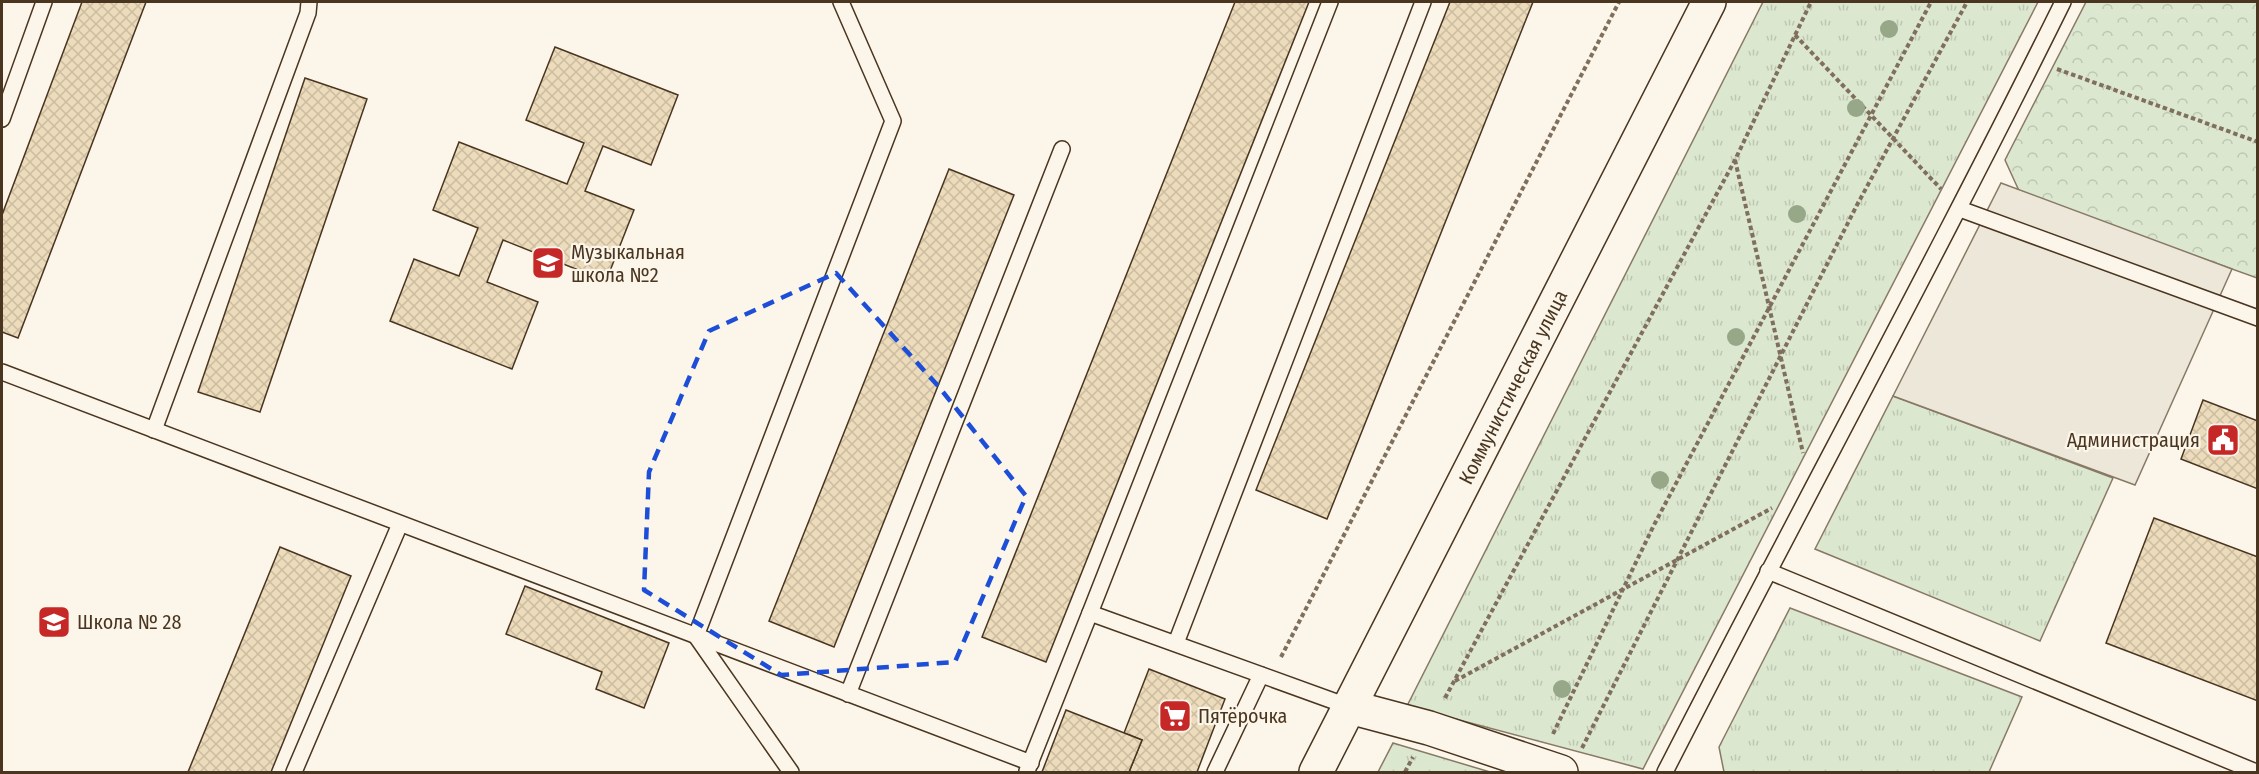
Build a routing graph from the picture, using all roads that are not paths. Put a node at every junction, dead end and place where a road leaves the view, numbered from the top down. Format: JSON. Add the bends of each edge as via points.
{"nodes":[{"id":1,"x":44,"y":2,"type":"edge"},
{"id":2,"x":309,"y":2,"type":"edge"},
{"id":3,"x":841,"y":2,"type":"edge"},
{"id":4,"x":1330,"y":2,"type":"edge"},
{"id":5,"x":1423,"y":2,"type":"edge"},
{"id":6,"x":1709,"y":2,"type":"edge"},
{"id":7,"x":2063,"y":2,"type":"edge"},
{"id":8,"x":2,"y":119,"type":"edge"},
{"id":9,"x":1062,"y":149,"type":"dead end"},
{"id":10,"x":1960,"y":208,"type":"junction"},
{"id":11,"x":2258,"y":318,"type":"edge"},
{"id":12,"x":2,"y":372,"type":"edge"},
{"id":13,"x":154,"y":430,"type":"junction"},
{"id":14,"x":400,"y":524,"type":"junction"},
{"id":15,"x":1768,"y":571,"type":"junction"},
{"id":16,"x":1090,"y":613,"type":"junction"},
{"id":17,"x":696,"y":636,"type":"junction"},
{"id":18,"x":1176,"y":643,"type":"junction"},
{"id":19,"x":1266,"y":676,"type":"junction"},
{"id":20,"x":848,"y":694,"type":"junction"},
{"id":21,"x":1350,"y":707,"type":"junction"},
{"id":22,"x":1560,"y":763,"type":"edge"},
{"id":23,"x":1029,"y":768,"type":"edge"},
{"id":24,"x":294,"y":772,"type":"edge"},
{"id":25,"x":791,"y":772,"type":"edge"},
{"id":26,"x":1215,"y":772,"type":"edge"},
{"id":27,"x":1316,"y":772,"type":"edge"},
{"id":28,"x":1665,"y":772,"type":"edge"},
{"id":29,"x":2256,"y":772,"type":"edge"}],
"edges":[{"from":1,"to":8,"type":"lane"},
{"from":2,"to":13,"type":"lane"},
{"from":3,"to":17,"type":"lane","via":[[893,121]]},
{"from":4,"to":16,"type":"lane"},
{"from":5,"to":18,"type":"lane"},
{"from":6,"to":21,"type":"main road","name":"Коммунистическая улица"},
{"from":7,"to":10,"type":"lane"},
{"from":9,"to":20,"type":"lane"},
{"from":10,"to":11,"type":"lane"},
{"from":10,"to":15,"type":"lane"},
{"from":12,"to":13,"type":"lane"},
{"from":13,"to":14,"type":"lane"},
{"from":14,"to":17,"type":"lane"},
{"from":14,"to":24,"type":"lane"},
{"from":15,"to":28,"type":"lane"},
{"from":15,"to":29,"type":"lane"},
{"from":16,"to":18,"type":"lane"},
{"from":16,"to":23,"type":"lane"},
{"from":17,"to":20,"type":"lane"},
{"from":17,"to":25,"type":"lane"},
{"from":18,"to":19,"type":"lane"},
{"from":19,"to":21,"type":"lane"},
{"from":19,"to":26,"type":"lane"},
{"from":20,"to":23,"type":"lane"},
{"from":21,"to":22,"type":"main road"},
{"from":21,"to":27,"type":"main road","name":"Коммунистическая улица"}]}
